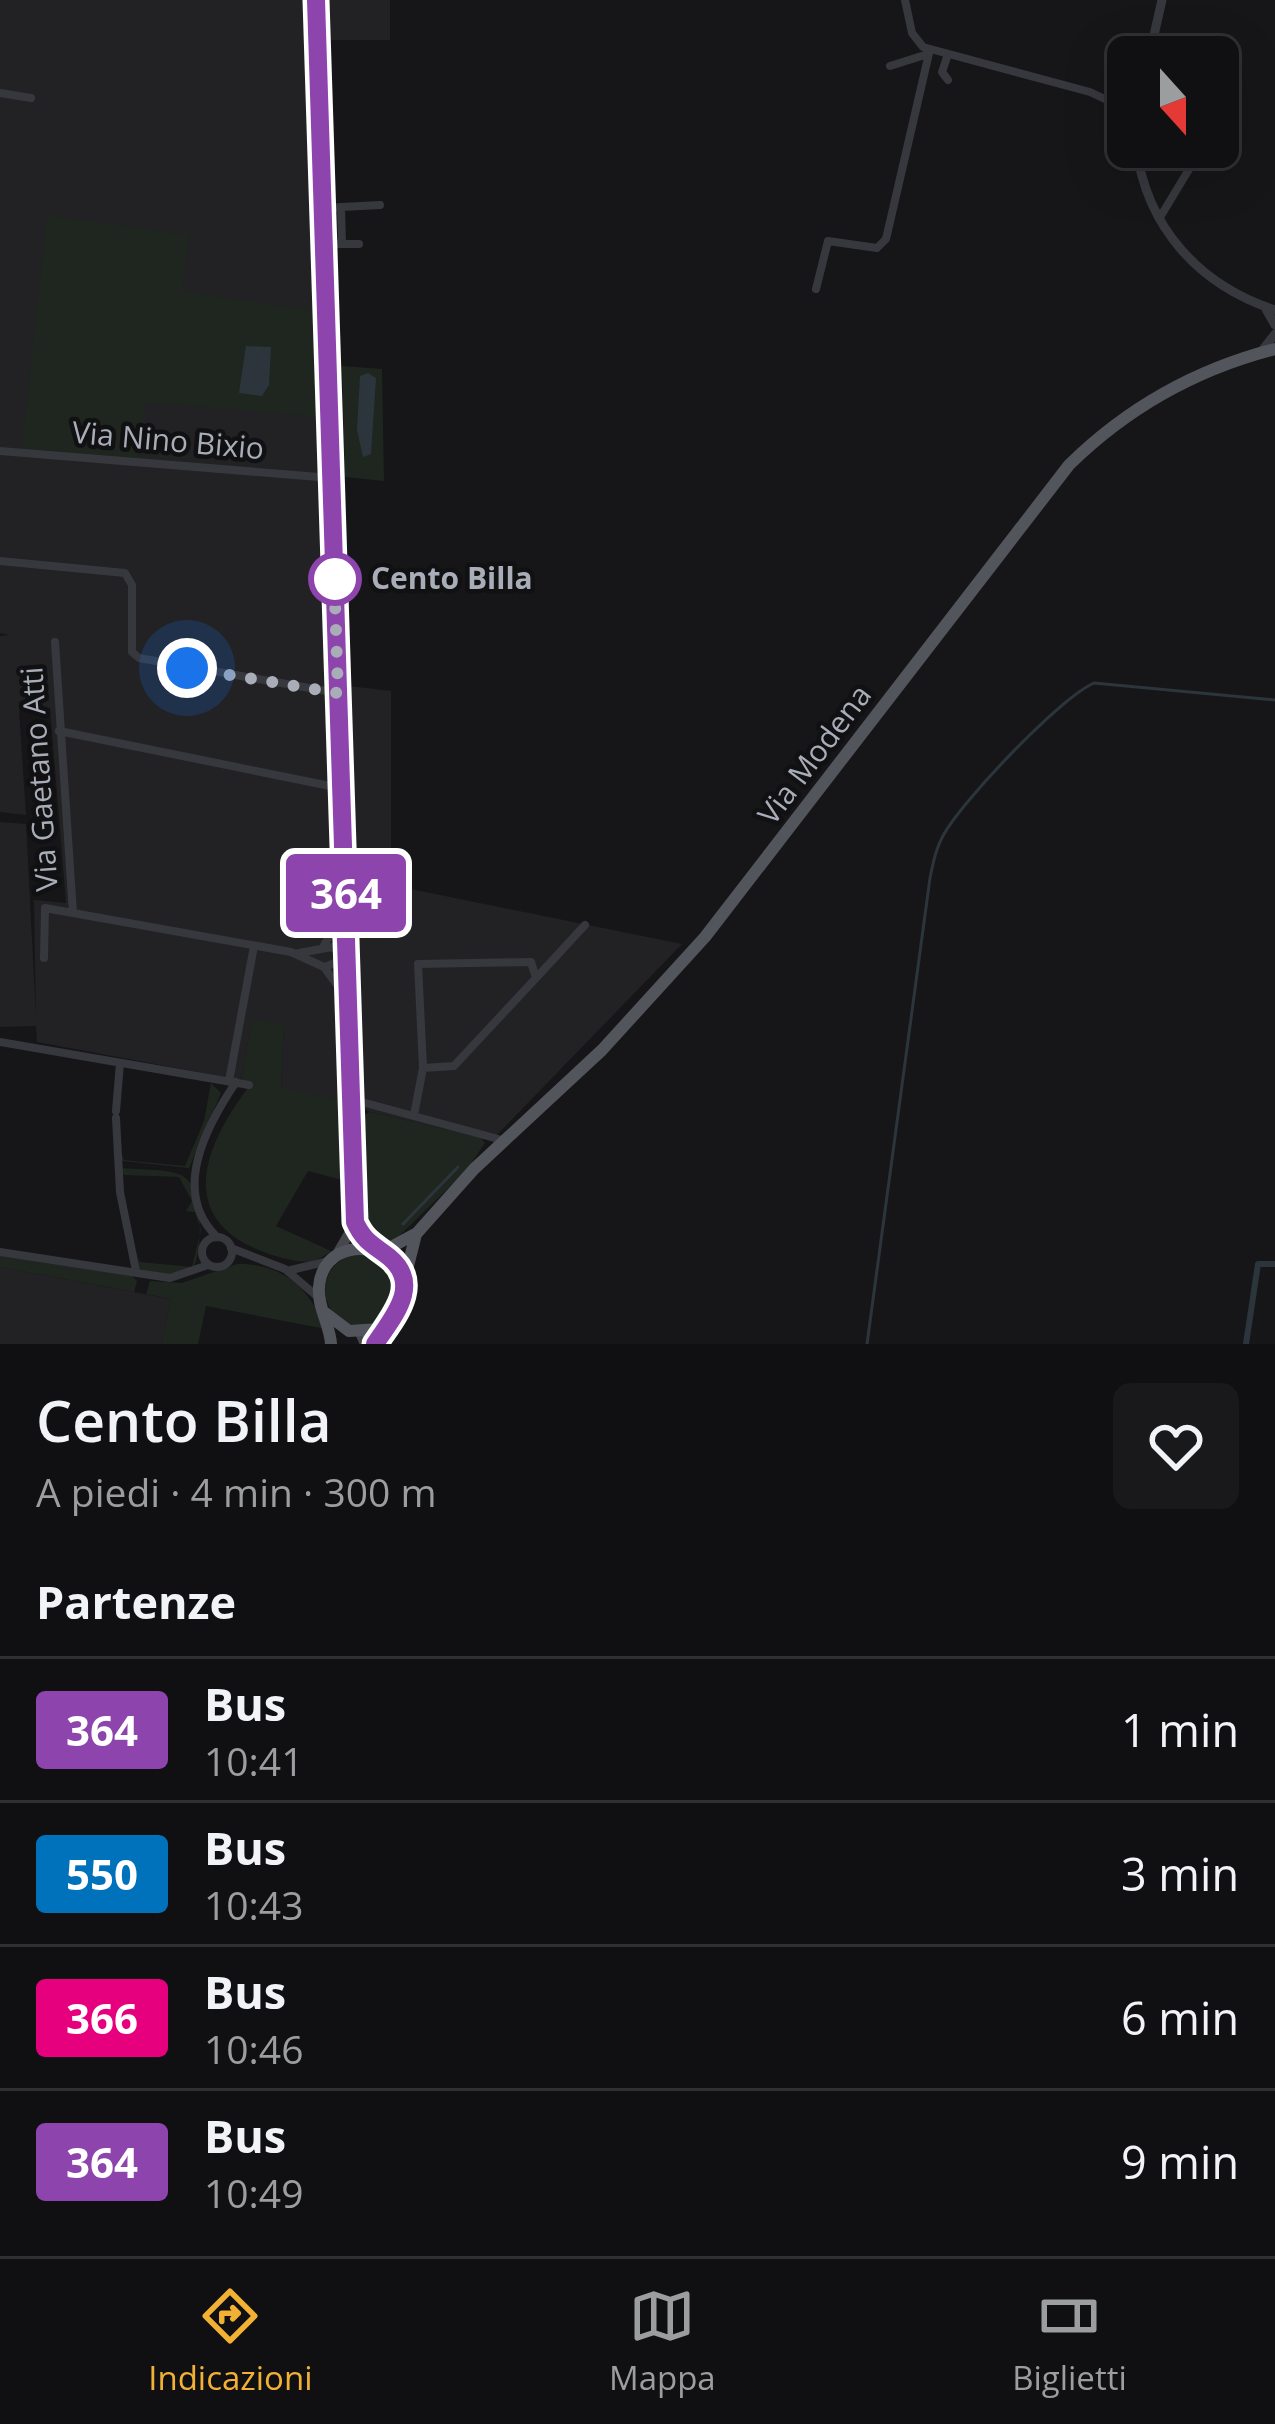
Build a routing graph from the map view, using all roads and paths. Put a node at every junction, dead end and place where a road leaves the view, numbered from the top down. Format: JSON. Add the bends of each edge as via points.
{"nodes":[{"id":1,"x":316,"y":0,"type":"edge"},
{"id":2,"x":905,"y":0,"type":"edge"},
{"id":3,"x":1162,"y":0,"type":"edge"},
{"id":4,"x":1154,"y":36,"type":"edge"},
{"id":5,"x":930,"y":51,"type":"junction"},
{"id":6,"x":947,"y":54,"type":"junction"},
{"id":7,"x":890,"y":66,"type":"dead end"},
{"id":8,"x":948,"y":80,"type":"dead end"},
{"id":9,"x":0,"y":93,"type":"edge"},
{"id":10,"x":31,"y":98,"type":"dead end"},
{"id":11,"x":1107,"y":100,"type":"edge"},
{"id":12,"x":1143,"y":168,"type":"edge"},
{"id":13,"x":1189,"y":168,"type":"edge"},
{"id":14,"x":380,"y":206,"type":"dead end"},
{"id":15,"x":341,"y":207,"type":"junction"},
{"id":16,"x":323,"y":208,"type":"junction"},
{"id":17,"x":1159,"y":219,"type":"junction"},
{"id":18,"x":325,"y":244,"type":"junction"},
{"id":19,"x":342,"y":244,"type":"junction"},
{"id":20,"x":359,"y":244,"type":"dead end"},
{"id":21,"x":816,"y":290,"type":"dead end"},
{"id":22,"x":1261,"y":306,"type":"junction"},
{"id":23,"x":1275,"y":310,"type":"edge"},
{"id":24,"x":1275,"y":330,"type":"edge"},
{"id":25,"x":1275,"y":349,"type":"edge"},
{"id":26,"x":1260,"y":352,"type":"junction"},
{"id":27,"x":0,"y":451,"type":"edge"},
{"id":28,"x":331,"y":478,"type":"junction"},
{"id":29,"x":0,"y":561,"type":"edge"},
{"id":30,"x":55,"y":642,"type":"dead end"},
{"id":31,"x":338,"y":693,"type":"junction"},
{"id":32,"x":59,"y":731,"type":"junction"},
{"id":33,"x":338,"y":787,"type":"junction"},
{"id":34,"x":346,"y":895,"type":"junction"},
{"id":35,"x":73,"y":913,"type":"junction"},
{"id":36,"x":342,"y":916,"type":"junction"},
{"id":37,"x":585,"y":925,"type":"dead end"},
{"id":38,"x":254,"y":946,"type":"junction"},
{"id":39,"x":319,"y":949,"type":"junction"},
{"id":40,"x":291,"y":952,"type":"junction"},
{"id":41,"x":344,"y":957,"type":"junction"},
{"id":42,"x":44,"y":958,"type":"dead end"},
{"id":43,"x":324,"y":967,"type":"junction"},
{"id":44,"x":536,"y":978,"type":"junction"},
{"id":45,"x":344,"y":995,"type":"junction"},
{"id":46,"x":349,"y":1027,"type":"junction"},
{"id":47,"x":0,"y":1042,"type":"edge"},
{"id":48,"x":120,"y":1063,"type":"junction"},
{"id":49,"x":423,"y":1068,"type":"junction"},
{"id":50,"x":229,"y":1081,"type":"junction"},
{"id":51,"x":249,"y":1084,"type":"dead end"},
{"id":52,"x":352,"y":1106,"type":"junction"},
{"id":53,"x":414,"y":1115,"type":"junction"},
{"id":54,"x":504,"y":1141,"type":"junction"},
{"id":55,"x":205,"y":1220,"type":"junction"},
{"id":56,"x":355,"y":1222,"type":"junction"},
{"id":57,"x":417,"y":1233,"type":"junction"},
{"id":58,"x":217,"y":1237,"type":"junction"},
{"id":59,"x":204,"y":1244,"type":"junction"},
{"id":60,"x":231,"y":1248,"type":"junction"},
{"id":61,"x":378,"y":1251,"type":"junction"},
{"id":62,"x":0,"y":1252,"type":"edge"},
{"id":63,"x":250,"y":1259,"type":"junction"},
{"id":64,"x":333,"y":1259,"type":"junction"},
{"id":65,"x":205,"y":1261,"type":"junction"},
{"id":66,"x":228,"y":1263,"type":"junction"},
{"id":67,"x":285,"y":1269,"type":"junction"},
{"id":68,"x":136,"y":1271,"type":"junction"},
{"id":69,"x":404,"y":1285,"type":"junction"},
{"id":70,"x":322,"y":1306,"type":"junction"},
{"id":71,"x":390,"y":1322,"type":"junction"},
{"id":72,"x":359,"y":1336,"type":"edge"},
{"id":73,"x":334,"y":1344,"type":"edge"},
{"id":74,"x":375,"y":1344,"type":"edge"}],
"edges":[{"from":1,"to":16,"type":"main road"},
{"from":2,"to":5,"type":"street","via":[[913,37]]},
{"from":3,"to":4,"type":"street"},
{"from":5,"to":6,"type":"street"},
{"from":5,"to":7,"type":"street"},
{"from":5,"to":21,"type":"street","via":[[886,239],[877,248],[828,241]]},
{"from":6,"to":8,"type":"street"},
{"from":6,"to":11,"type":"street"},
{"from":9,"to":10,"type":"street"},
{"from":12,"to":17,"type":"street"},
{"from":13,"to":17,"type":"street"},
{"from":14,"to":15,"type":"street"},
{"from":15,"to":16,"type":"street"},
{"from":15,"to":19,"type":"street"},
{"from":16,"to":18,"type":"main road"},
{"from":17,"to":22,"type":"street","via":[[1201,272]]},
{"from":18,"to":19,"type":"street"},
{"from":18,"to":28,"type":"main road"},
{"from":19,"to":20,"type":"street"},
{"from":22,"to":23,"type":"street"},
{"from":22,"to":24,"type":"street"},
{"from":24,"to":26,"type":"street"},
{"from":25,"to":26,"type":"main road","name":"Via Modena"},
{"from":26,"to":54,"type":"main road","name":"Via Modena","via":[[1151,400],[1070,465],[725,913],[602,1050]]},
{"from":27,"to":28,"type":"street","name":"Via Nino Bixio"},
{"from":28,"to":31,"type":"main road"},
{"from":29,"to":31,"type":"street","via":[[117,570],[131,581],[136,657]]},
{"from":30,"to":32,"type":"street","name":"Via Gaetano Atti"},
{"from":31,"to":33,"type":"main road"},
{"from":32,"to":33,"type":"street"},
{"from":32,"to":35,"type":"street","name":"Via Gaetano Atti"},
{"from":33,"to":34,"type":"main road"},
{"from":34,"to":36,"type":"main road"},
{"from":34,"to":41,"type":"main road"},
{"from":35,"to":38,"type":"street"},
{"from":35,"to":42,"type":"street","via":[[45,908]]},
{"from":36,"to":39,"type":"street"},
{"from":36,"to":41,"type":"main road"},
{"from":37,"to":44,"type":"street"},
{"from":38,"to":40,"type":"street"},
{"from":38,"to":50,"type":"street"},
{"from":39,"to":40,"type":"street"},
{"from":39,"to":41,"type":"street"},
{"from":40,"to":43,"type":"street"},
{"from":41,"to":43,"type":"street"},
{"from":41,"to":45,"type":"main road"},
{"from":41,"to":46,"type":"main road"},
{"from":43,"to":45,"type":"street"},
{"from":44,"to":49,"type":"street","via":[[454,1066]]},
{"from":44,"to":49,"type":"street","via":[[531,962],[520,960],[418,964]]},
{"from":45,"to":46,"type":"main road"},
{"from":46,"to":52,"type":"main road"},
{"from":47,"to":48,"type":"street"},
{"from":48,"to":50,"type":"street"},
{"from":48,"to":68,"type":"street","via":[[119,1192]]},
{"from":49,"to":53,"type":"street"},
{"from":50,"to":51,"type":"street"},
{"from":50,"to":55,"type":"street","via":[[197,1155]]},
{"from":52,"to":53,"type":"street"},
{"from":52,"to":56,"type":"main road"},
{"from":53,"to":54,"type":"street"},
{"from":54,"to":57,"type":"main road","name":"Via Modena"},
{"from":55,"to":58,"type":"street"},
{"from":55,"to":59,"type":"street"},
{"from":56,"to":61,"type":"main road"},
{"from":56,"to":64,"type":"main road"},
{"from":57,"to":61,"type":"main road","name":"Via Modena"},
{"from":57,"to":69,"type":"main road","name":"Via Modena"},
{"from":58,"to":59,"type":"street"},
{"from":58,"to":60,"type":"street"},
{"from":59,"to":65,"type":"street"},
{"from":60,"to":63,"type":"street"},
{"from":60,"to":66,"type":"street"},
{"from":61,"to":64,"type":"main road","name":"Via Modena","via":[[354,1248]]},
{"from":61,"to":69,"type":"main road","via":[[398,1267]]},
{"from":62,"to":68,"type":"street"},
{"from":63,"to":66,"type":"street"},
{"from":63,"to":67,"type":"street"},
{"from":64,"to":67,"type":"street"},
{"from":64,"to":70,"type":"main road","via":[[321,1276]]},
{"from":65,"to":66,"type":"street"},
{"from":65,"to":68,"type":"street","via":[[170,1278]]},
{"from":67,"to":70,"type":"street"},
{"from":69,"to":71,"type":"main road","name":"Via Modena"},
{"from":70,"to":72,"type":"main road"},
{"from":70,"to":73,"type":"main road"},
{"from":71,"to":72,"type":"main road"},
{"from":71,"to":74,"type":"main road"},
{"from":72,"to":73,"type":"main road"}]}
